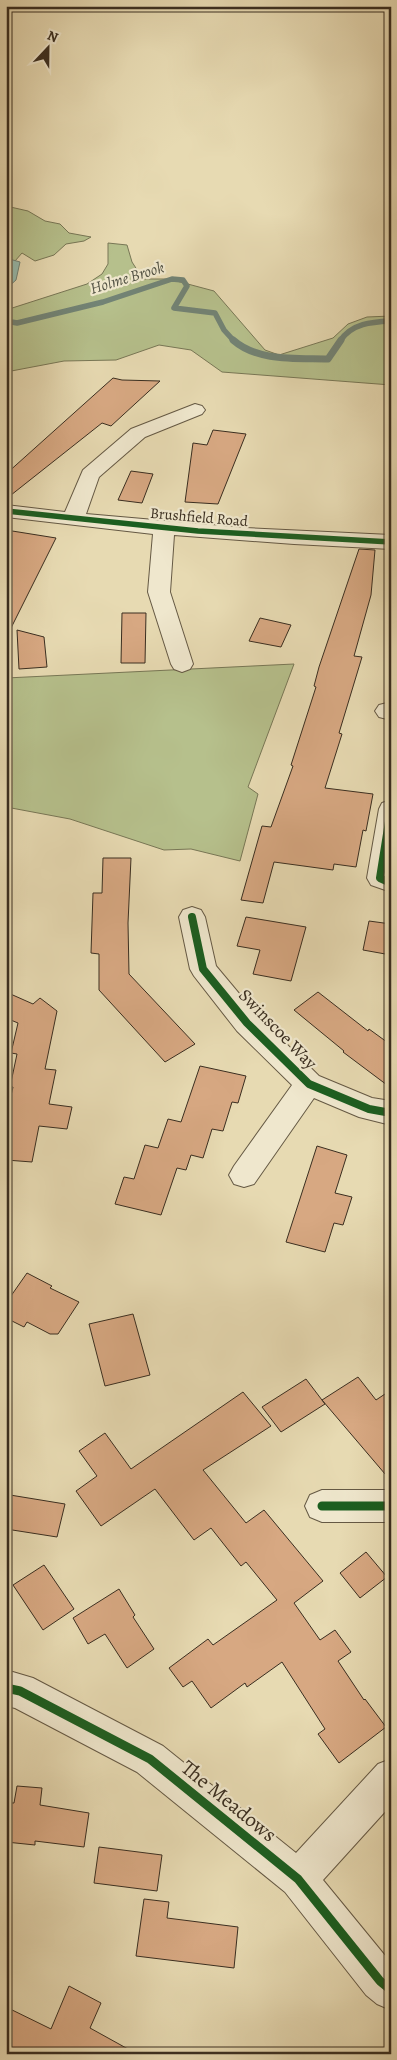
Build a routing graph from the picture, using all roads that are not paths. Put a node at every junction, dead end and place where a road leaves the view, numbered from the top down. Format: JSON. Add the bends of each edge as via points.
{"nodes":[{"id":1,"x":195,"y":410,"type":"dead end"},
{"id":2,"x":6,"y":511,"type":"edge"},
{"id":3,"x":73,"y":519,"type":"junction"},
{"id":4,"x":164,"y":528,"type":"junction"},
{"id":5,"x":391,"y":542,"type":"edge"},
{"id":6,"x":182,"y":664,"type":"dead end"},
{"id":7,"x":391,"y":809,"type":"edge"},
{"id":8,"x":385,"y":881,"type":"edge"},
{"id":9,"x":192,"y":918,"type":"dead end"},
{"id":10,"x":309,"y":1084,"type":"junction"},
{"id":11,"x":391,"y":1113,"type":"edge"},
{"id":12,"x":244,"y":1175,"type":"dead end"},
{"id":13,"x":322,"y":1506,"type":"dead end"},
{"id":14,"x":391,"y":1506,"type":"edge"},
{"id":15,"x":6,"y":1688,"type":"edge"},
{"id":16,"x":391,"y":1777,"type":"edge"},
{"id":17,"x":298,"y":1879,"type":"junction"},
{"id":18,"x":391,"y":1990,"type":"edge"}],
"edges":[{"from":1,"to":3,"type":"street","via":[[138,433],[90,474]]},
{"from":2,"to":3,"type":"street","name":"Brushfield Road"},
{"from":3,"to":4,"type":"street","name":"Brushfield Road"},
{"from":4,"to":5,"type":"street","name":"Brushfield Road","via":[[312,540]]},
{"from":4,"to":6,"type":"street","via":[[159,592]]},
{"from":7,"to":8,"type":"street"},
{"from":9,"to":10,"type":"street","name":"Swinscoe Way","via":[[203,969],[247,1023]]},
{"from":10,"to":11,"type":"street","name":"Swinscoe Way","via":[[369,1109]]},
{"from":10,"to":12,"type":"street"},
{"from":13,"to":14,"type":"street"},
{"from":15,"to":17,"type":"street","name":"The Meadows","via":[[20,1691],[150,1759]]},
{"from":16,"to":17,"type":"street"},
{"from":17,"to":18,"type":"street","name":"The Meadows","via":[[380,1981]]}]}
